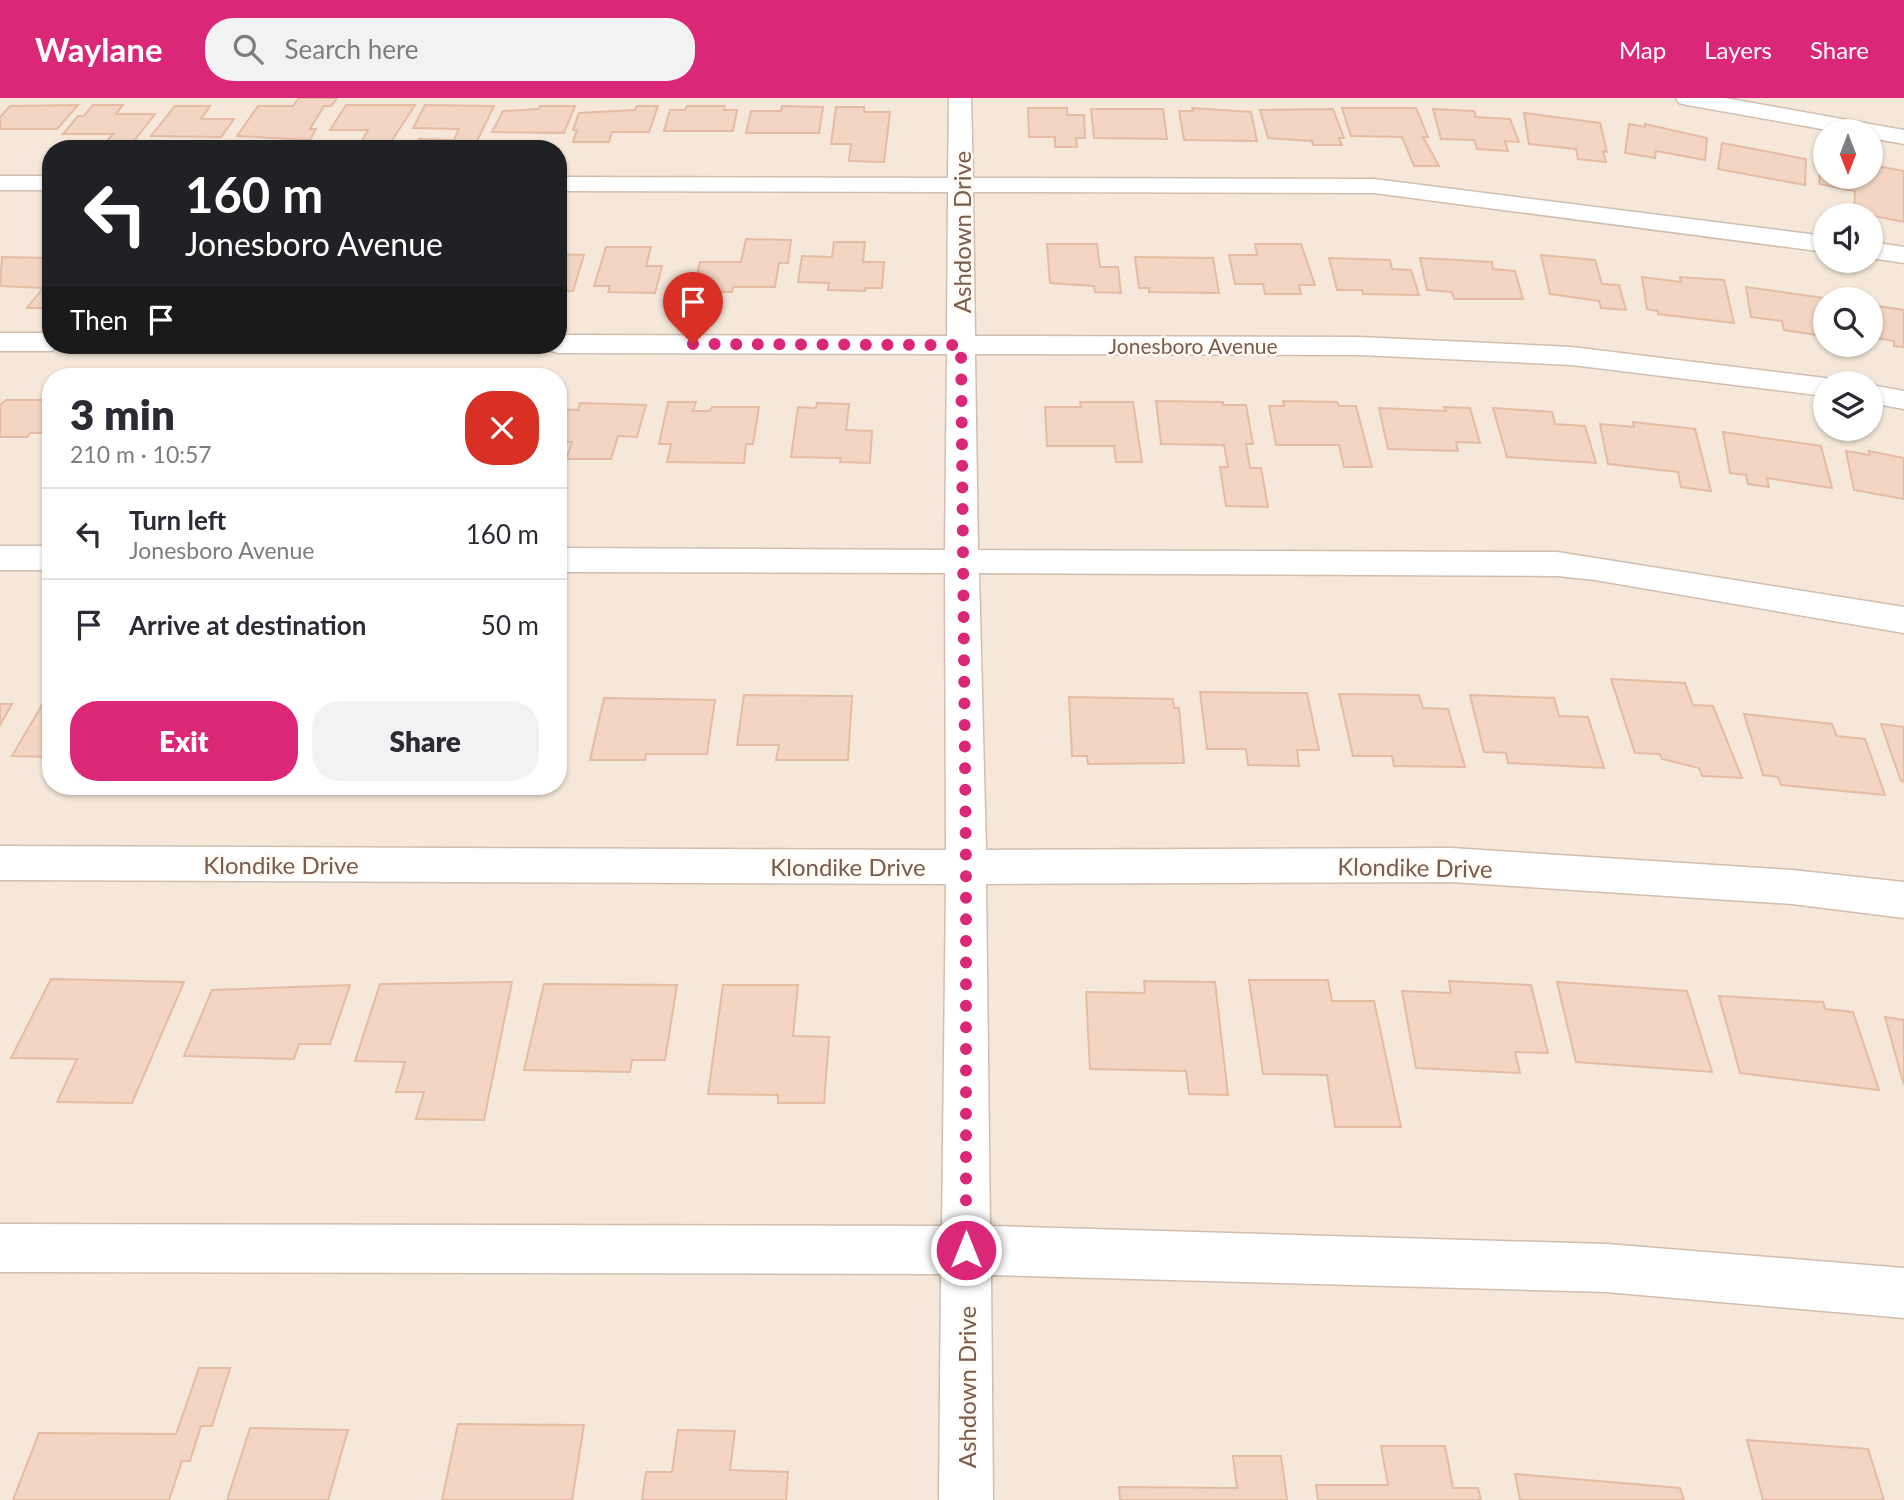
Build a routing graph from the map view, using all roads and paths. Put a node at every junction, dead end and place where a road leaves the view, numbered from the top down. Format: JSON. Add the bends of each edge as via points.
{"nodes":[{"id":1,"x":960,"y":98,"type":"edge"},
{"id":2,"x":1687,"y":98,"type":"edge"},
{"id":3,"x":1904,"y":137,"type":"edge"},
{"id":4,"x":0,"y":183,"type":"edge"},
{"id":5,"x":42,"y":183,"type":"edge"},
{"id":6,"x":567,"y":184,"type":"edge"},
{"id":7,"x":960,"y":185,"type":"junction"},
{"id":8,"x":1813,"y":242,"type":"edge"},
{"id":9,"x":1883,"y":252,"type":"edge"},
{"id":10,"x":1904,"y":255,"type":"edge"},
{"id":11,"x":0,"y":342,"type":"edge"},
{"id":12,"x":42,"y":342,"type":"edge"},
{"id":13,"x":567,"y":344,"type":"edge"},
{"id":14,"x":961,"y":345,"type":"junction"},
{"id":15,"x":1813,"y":386,"type":"edge"},
{"id":16,"x":1883,"y":396,"type":"edge"},
{"id":17,"x":1904,"y":400,"type":"edge"},
{"id":18,"x":0,"y":558,"type":"edge"},
{"id":19,"x":42,"y":558,"type":"edge"},
{"id":20,"x":567,"y":559,"type":"edge"},
{"id":21,"x":961,"y":560,"type":"junction"},
{"id":22,"x":1904,"y":620,"type":"edge"},
{"id":23,"x":0,"y":863,"type":"edge"},
{"id":24,"x":966,"y":867,"type":"junction"},
{"id":25,"x":1904,"y":900,"type":"edge"},
{"id":26,"x":0,"y":1248,"type":"edge"},
{"id":27,"x":966,"y":1250,"type":"junction"},
{"id":28,"x":1904,"y":1293,"type":"edge"},
{"id":29,"x":967,"y":1500,"type":"edge"}],
"edges":[{"from":1,"to":7,"type":"street","name":"Ashdown Drive"},
{"from":2,"to":3,"type":"street"},
{"from":4,"to":5,"type":"street"},
{"from":6,"to":7,"type":"street"},
{"from":7,"to":8,"type":"street","via":[[1374,186]]},
{"from":7,"to":14,"type":"street","name":"Ashdown Drive"},
{"from":9,"to":10,"type":"street"},
{"from":11,"to":12,"type":"street"},
{"from":13,"to":14,"type":"street","name":"Jonesboro Avenue"},
{"from":14,"to":15,"type":"street","name":"Jonesboro Avenue","via":[[1360,346],[1572,356]]},
{"from":14,"to":21,"type":"street","name":"Ashdown Drive"},
{"from":16,"to":17,"type":"street"},
{"from":18,"to":19,"type":"street"},
{"from":20,"to":21,"type":"street"},
{"from":21,"to":22,"type":"street","via":[[1557,564]]},
{"from":21,"to":24,"type":"street","name":"Ashdown Drive"},
{"from":23,"to":24,"type":"street","name":"Klondike Drive"},
{"from":24,"to":25,"type":"street","name":"Klondike Drive","via":[[1451,865],[1792,887]]},
{"from":24,"to":27,"type":"street","name":"Ashdown Drive"},
{"from":26,"to":27,"type":"street"},
{"from":27,"to":28,"type":"street","via":[[1606,1268]]},
{"from":27,"to":29,"type":"street","name":"Ashdown Drive"}]}
